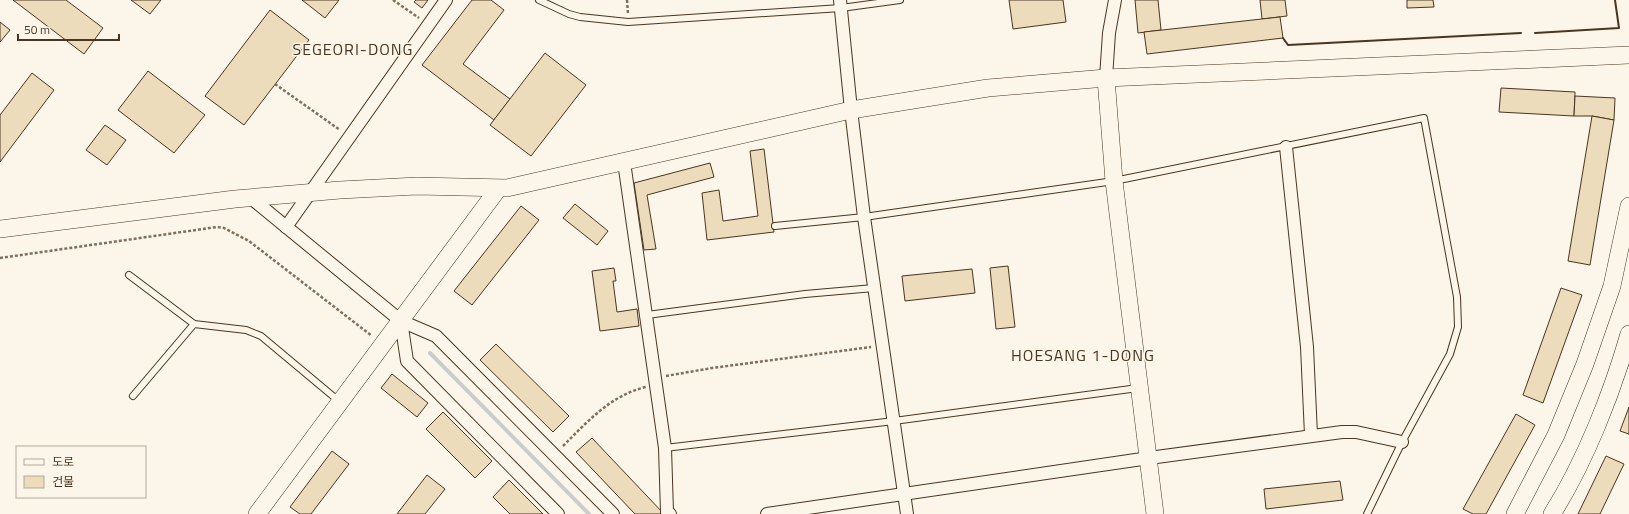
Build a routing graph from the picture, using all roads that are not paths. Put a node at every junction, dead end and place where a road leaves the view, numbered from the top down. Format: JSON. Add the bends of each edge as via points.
{"nodes":[{"id":1,"x":446,"y":0,"type":"edge"},
{"id":2,"x":539,"y":0,"type":"edge"},
{"id":3,"x":900,"y":0,"type":"edge"},
{"id":4,"x":1115,"y":0,"type":"edge"},
{"id":5,"x":841,"y":4,"type":"edge"},
{"id":6,"x":1629,"y":55,"type":"edge"},
{"id":7,"x":1106,"y":78,"type":"junction"},
{"id":8,"x":851,"y":110,"type":"junction"},
{"id":9,"x":1286,"y":147,"type":"junction"},
{"id":10,"x":624,"y":162,"type":"junction"},
{"id":11,"x":1114,"y":181,"type":"junction"},
{"id":12,"x":498,"y":189,"type":"junction"},
{"id":13,"x":309,"y":193,"type":"junction"},
{"id":14,"x":251,"y":198,"type":"junction"},
{"id":15,"x":1629,"y":206,"type":"edge"},
{"id":16,"x":864,"y":217,"type":"junction"},
{"id":17,"x":775,"y":226,"type":"dead end"},
{"id":18,"x":286,"y":227,"type":"junction"},
{"id":19,"x":0,"y":229,"type":"edge"},
{"id":20,"x":129,"y":275,"type":"dead end"},
{"id":21,"x":874,"y":288,"type":"junction"},
{"id":22,"x":647,"y":315,"type":"junction"},
{"id":23,"x":401,"y":321,"type":"junction"},
{"id":24,"x":194,"y":324,"type":"junction"},
{"id":25,"x":1629,"y":334,"type":"edge"},
{"id":26,"x":1138,"y":388,"type":"junction"},
{"id":27,"x":134,"y":396,"type":"dead end"},
{"id":28,"x":340,"y":402,"type":"junction"},
{"id":29,"x":894,"y":421,"type":"junction"},
{"id":30,"x":1311,"y":436,"type":"junction"},
{"id":31,"x":1402,"y":442,"type":"junction"},
{"id":32,"x":665,"y":448,"type":"junction"},
{"id":33,"x":1148,"y":458,"type":"junction"},
{"id":34,"x":904,"y":493,"type":"junction"},
{"id":35,"x":257,"y":514,"type":"edge"},
{"id":36,"x":558,"y":514,"type":"edge"},
{"id":37,"x":613,"y":514,"type":"edge"},
{"id":38,"x":670,"y":514,"type":"edge"},
{"id":39,"x":767,"y":514,"type":"edge"},
{"id":40,"x":907,"y":514,"type":"edge"},
{"id":41,"x":1155,"y":514,"type":"edge"},
{"id":42,"x":1367,"y":514,"type":"edge"},
{"id":43,"x":1515,"y":514,"type":"edge"},
{"id":44,"x":1552,"y":514,"type":"edge"}],
"edges":[{"from":1,"to":13,"type":"street"},
{"from":2,"to":5,"type":"lane","via":[[580,18],[628,22]]},
{"from":3,"to":5,"type":"lane"},
{"from":4,"to":7,"type":"street","via":[[1109,33]]},
{"from":5,"to":8,"type":"street"},
{"from":6,"to":7,"type":"street"},
{"from":7,"to":8,"type":"street","via":[[988,88]]},
{"from":7,"to":11,"type":"street"},
{"from":8,"to":10,"type":"street"},
{"from":8,"to":16,"type":"street"},
{"from":9,"to":11,"type":"lane"},
{"from":9,"to":30,"type":"street","via":[[1307,347]]},
{"from":9,"to":31,"type":"lane","via":[[1424,118],[1457,297],[1458,327],[1450,354]]},
{"from":10,"to":12,"type":"street"},
{"from":10,"to":22,"type":"street"},
{"from":11,"to":16,"type":"lane"},
{"from":11,"to":26,"type":"street"},
{"from":12,"to":13,"type":"street","via":[[417,186]]},
{"from":12,"to":23,"type":"street"},
{"from":13,"to":14,"type":"street"},
{"from":13,"to":18,"type":"street"},
{"from":14,"to":18,"type":"street"},
{"from":14,"to":19,"type":"street"},
{"from":15,"to":43,"type":"street","via":[[1612,286],[1585,364],[1556,435]]},
{"from":16,"to":17,"type":"lane"},
{"from":16,"to":21,"type":"street"},
{"from":18,"to":23,"type":"street"},
{"from":20,"to":24,"type":"lane"},
{"from":21,"to":22,"type":"lane","via":[[804,294]]},
{"from":21,"to":29,"type":"street"},
{"from":22,"to":32,"type":"street"},
{"from":23,"to":28,"type":"street"},
{"from":23,"to":36,"type":"street","via":[[407,361]]},
{"from":23,"to":37,"type":"street","via":[[436,336]]},
{"from":24,"to":27,"type":"lane"},
{"from":24,"to":28,"type":"lane","via":[[246,330],[261,336]]},
{"from":25,"to":44,"type":"street","via":[[1599,422]]},
{"from":26,"to":29,"type":"lane"},
{"from":26,"to":33,"type":"street"},
{"from":28,"to":35,"type":"street"},
{"from":29,"to":32,"type":"lane"},
{"from":29,"to":34,"type":"street"},
{"from":30,"to":31,"type":"street","via":[[1356,432]]},
{"from":30,"to":33,"type":"street"},
{"from":31,"to":42,"type":"lane"},
{"from":32,"to":38,"type":"street","via":[[667,512]]},
{"from":33,"to":34,"type":"street"},
{"from":33,"to":41,"type":"street"},
{"from":34,"to":39,"type":"street"},
{"from":34,"to":40,"type":"street"}]}
